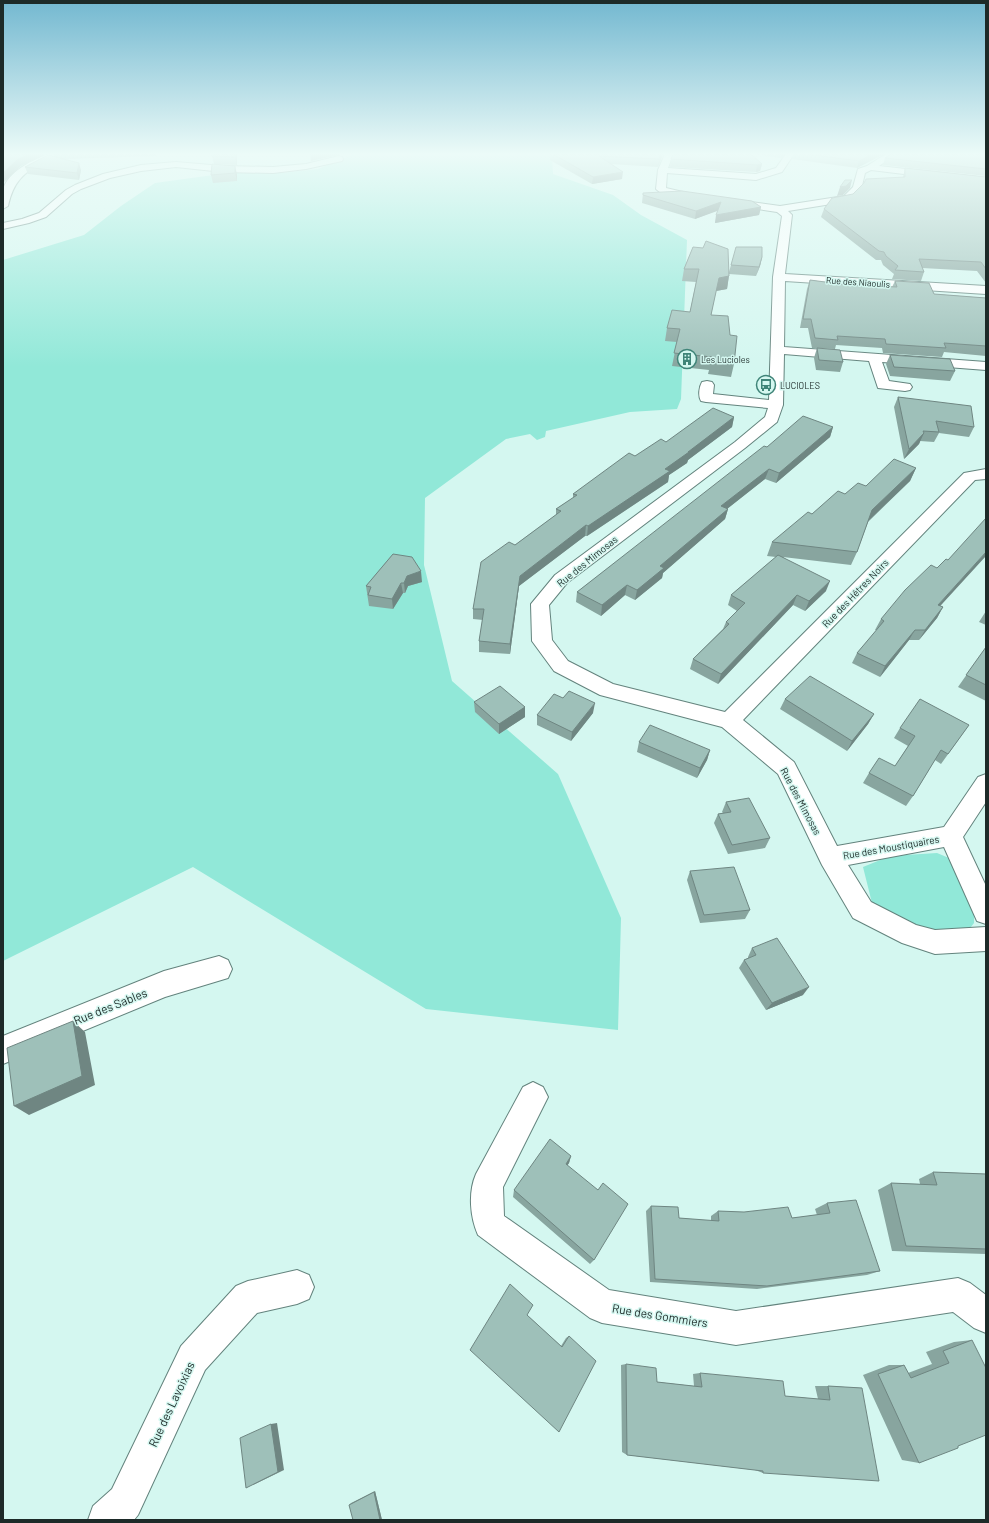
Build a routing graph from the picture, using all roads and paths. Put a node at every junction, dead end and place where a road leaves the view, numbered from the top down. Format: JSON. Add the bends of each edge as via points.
{"nodes":[{"id":1,"x":786,"y":225,"type":"edge"},
{"id":2,"x":779,"y":277,"type":"junction"},
{"id":3,"x":986,"y":290,"type":"edge"},
{"id":4,"x":777,"y":350,"type":"junction"},
{"id":5,"x":874,"y":357,"type":"junction"},
{"id":6,"x":986,"y":366,"type":"edge"},
{"id":7,"x":707,"y":385,"type":"dead end"},
{"id":8,"x":905,"y":387,"type":"dead end"},
{"id":9,"x":776,"y":405,"type":"junction"},
{"id":10,"x":986,"y":474,"type":"edge"},
{"id":11,"x":729,"y":721,"type":"junction"},
{"id":12,"x":986,"y":784,"type":"edge"},
{"id":13,"x":951,"y":836,"type":"junction"},
{"id":14,"x":831,"y":858,"type":"junction"},
{"id":15,"x":986,"y":913,"type":"edge"},
{"id":16,"x":986,"y":939,"type":"edge"},
{"id":17,"x":219,"y":969,"type":"dead end"},
{"id":18,"x":3,"y":1050,"type":"edge"},
{"id":19,"x":533,"y":1098,"type":"dead end"},
{"id":20,"x":297,"y":1288,"type":"dead end"},
{"id":21,"x":986,"y":1316,"type":"edge"},
{"id":22,"x":107,"y":1520,"type":"edge"}],
"edges":[{"from":1,"to":2,"type":"street","name":"Rue des Mimosas"},
{"from":2,"to":3,"type":"street","name":"Rue des Niaoulis"},
{"from":2,"to":4,"type":"street","name":"Rue des Mimosas"},
{"from":4,"to":5,"type":"street"},
{"from":4,"to":9,"type":"street","name":"Rue des Mimosas"},
{"from":5,"to":6,"type":"street"},
{"from":5,"to":8,"type":"street","via":[[883,385]]},
{"from":7,"to":9,"type":"street","via":[[706,398]]},
{"from":9,"to":11,"type":"street","name":"Rue des Mimosas","via":[[772,419],[561,579],[540,604],[542,641],[561,666],[607,690]]},
{"from":10,"to":11,"type":"street","name":"Rue des Hêtres Noirs","via":[[970,476]]},
{"from":11,"to":14,"type":"street","name":"Rue des Mimosas","via":[[786,768]]},
{"from":12,"to":13,"type":"street","name":"Rue des Moustiquaires"},
{"from":13,"to":14,"type":"street","name":"Rue des Moustiquaires"},
{"from":13,"to":15,"type":"street","name":"Rue des Moustiquaires"},
{"from":14,"to":16,"type":"street","name":"Rue des Mimosas","via":[[862,910],[911,935],[935,942]]},
{"from":17,"to":18,"type":"street","name":"Rue des Sables","via":[[164,984]]},
{"from":19,"to":21,"type":"street","name":"Rue des Gommiers","via":[[488,1185],[489,1224],[602,1306],[736,1328],[958,1295]]},
{"from":20,"to":22,"type":"street","name":"Rue des Lavoixias","via":[[248,1298],[192,1358],[125,1502]]}]}
